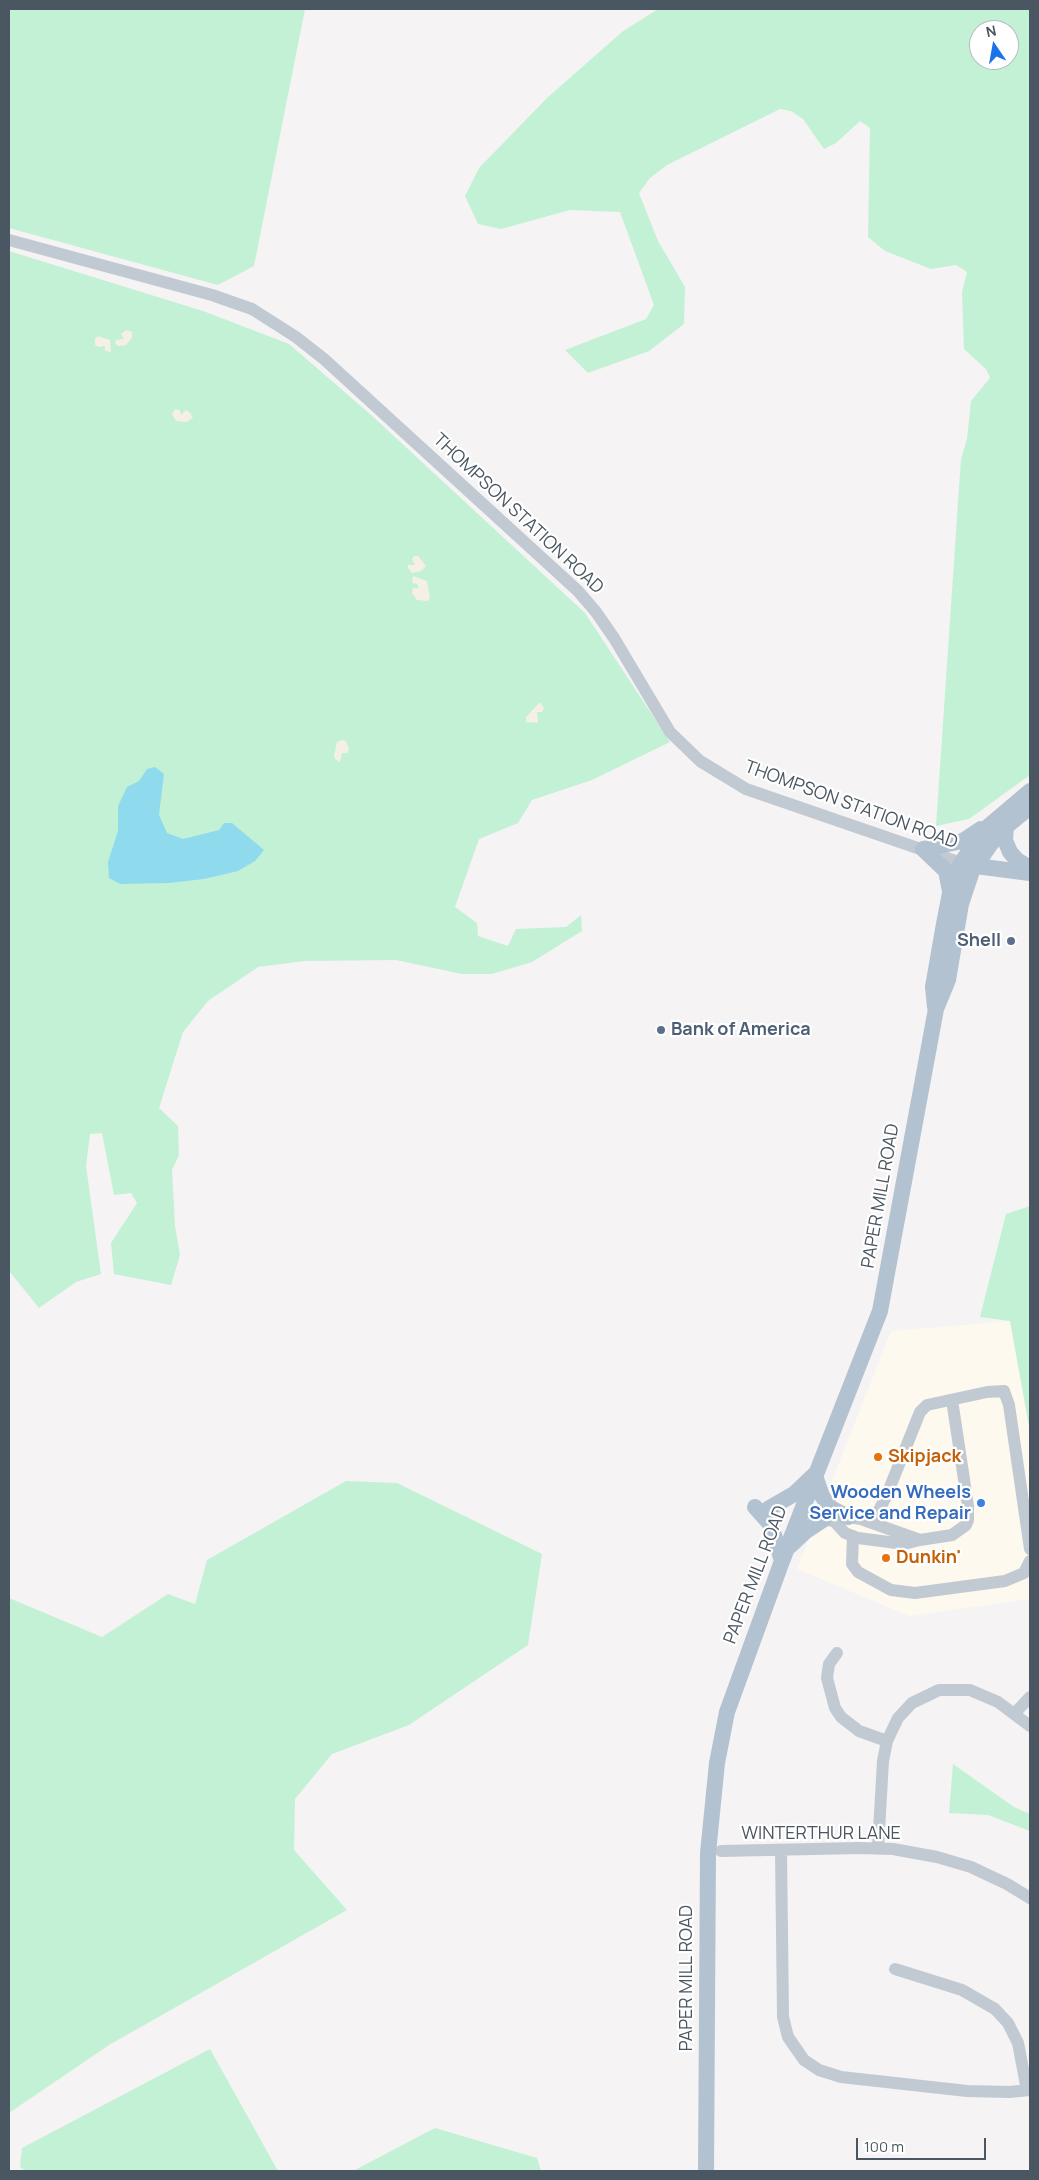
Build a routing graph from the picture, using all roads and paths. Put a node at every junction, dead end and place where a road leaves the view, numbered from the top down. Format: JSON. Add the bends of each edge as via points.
{"nodes":[{"id":1,"x":9,"y":240,"type":"edge"},
{"id":2,"x":1030,"y":792,"type":"edge"},
{"id":3,"x":1030,"y":807,"type":"edge"},
{"id":4,"x":1005,"y":820,"type":"junction"},
{"id":5,"x":923,"y":849,"type":"junction"},
{"id":6,"x":968,"y":865,"type":"junction"},
{"id":7,"x":1030,"y":868,"type":"edge"},
{"id":8,"x":1030,"y":873,"type":"edge"},
{"id":9,"x":950,"y":893,"type":"junction"},
{"id":10,"x":936,"y":1009,"type":"junction"},
{"id":11,"x":952,"y":1400,"type":"junction"},
{"id":12,"x":816,"y":1474,"type":"junction"},
{"id":13,"x":800,"y":1515,"type":"junction"},
{"id":14,"x":836,"y":1519,"type":"junction"},
{"id":15,"x":872,"y":1523,"type":"junction"},
{"id":16,"x":853,"y":1536,"type":"junction"},
{"id":17,"x":920,"y":1540,"type":"junction"},
{"id":18,"x":1030,"y":1549,"type":"edge"},
{"id":19,"x":783,"y":1559,"type":"junction"},
{"id":20,"x":1030,"y":1561,"type":"edge"},
{"id":21,"x":836,"y":1653,"type":"dead end"},
{"id":22,"x":1030,"y":1697,"type":"edge"},
{"id":23,"x":1014,"y":1714,"type":"junction"},
{"id":24,"x":1030,"y":1726,"type":"edge"},
{"id":25,"x":887,"y":1741,"type":"junction"},
{"id":26,"x":878,"y":1848,"type":"junction"},
{"id":27,"x":781,"y":1850,"type":"junction"},
{"id":28,"x":721,"y":1851,"type":"dead end"},
{"id":29,"x":1030,"y":1898,"type":"edge"},
{"id":30,"x":895,"y":1969,"type":"dead end"},
{"id":31,"x":1029,"y":2090,"type":"edge"},
{"id":32,"x":706,"y":2171,"type":"edge"}],
"edges":[{"from":1,"to":5,"type":"street","name":"THOMPSON STATION ROAD","via":[[227,299],[252,309],[296,337],[578,591],[614,638],[670,732],[700,761],[746,789]]},
{"from":2,"to":4,"type":"main road","name":"PAPER MILL ROAD"},
{"from":3,"to":4,"type":"main road","name":"PAPER MILL ROAD"},
{"from":4,"to":5,"type":"main road","via":[[963,841]]},
{"from":4,"to":6,"type":"main road","name":"PAPER MILL ROAD","via":[[984,830]]},
{"from":4,"to":7,"type":"main road","via":[[1005,840],[1010,852]]},
{"from":5,"to":6,"type":"street","name":"THOMPSON STATION ROAD"},
{"from":5,"to":9,"type":"main road","via":[[946,872]]},
{"from":6,"to":8,"type":"main road"},
{"from":6,"to":9,"type":"main road","name":"PAPER MILL ROAD"},
{"from":6,"to":10,"type":"main road","name":"PAPER MILL ROAD","via":[[948,980]]},
{"from":9,"to":10,"type":"main road","name":"PAPER MILL ROAD","via":[[933,987]]},
{"from":10,"to":12,"type":"main road","name":"PAPER MILL ROAD","via":[[880,1311]]},
{"from":11,"to":15,"type":"street","via":[[927,1405],[920,1412],[886,1497]]},
{"from":11,"to":17,"type":"street","via":[[968,1520],[952,1535]]},
{"from":11,"to":18,"type":"street","via":[[1004,1391],[1009,1405]]},
{"from":12,"to":13,"type":"main road","name":"PAPER MILL ROAD"},
{"from":12,"to":14,"type":"main road","via":[[822,1496]]},
{"from":12,"to":19,"type":"main road","via":[[794,1494],[762,1508]]},
{"from":13,"to":14,"type":"street"},
{"from":13,"to":19,"type":"main road","name":"PAPER MILL ROAD"},
{"from":14,"to":15,"type":"street"},
{"from":14,"to":16,"type":"street","via":[[845,1533]]},
{"from":14,"to":19,"type":"main road","via":[[791,1544]]},
{"from":15,"to":17,"type":"street"},
{"from":16,"to":17,"type":"street","via":[[896,1544]]},
{"from":16,"to":20,"type":"street","via":[[852,1564],[858,1572],[891,1590],[915,1593],[1005,1582],[1024,1573]]},
{"from":19,"to":32,"type":"main road","name":"PAPER MILL ROAD","via":[[733,1691],[714,1791],[707,1873]]},
{"from":21,"to":25,"type":"street","via":[[829,1664],[827,1678],[835,1708],[859,1730]]},
{"from":22,"to":23,"type":"street"},
{"from":23,"to":24,"type":"street"},
{"from":23,"to":25,"type":"street","via":[[980,1692],[961,1688],[939,1690],[904,1710]]},
{"from":25,"to":26,"type":"street"},
{"from":26,"to":27,"type":"street","name":"WINTERTHUR LANE"},
{"from":26,"to":29,"type":"street","name":"WINTERTHUR LANE","via":[[958,1863],[988,1874]]},
{"from":27,"to":28,"type":"street","name":"WINTERTHUR LANE"},
{"from":27,"to":31,"type":"street","via":[[783,2017],[788,2037],[804,2060],[819,2070],[841,2077],[967,2091]]},
{"from":30,"to":31,"type":"street","via":[[962,1990],[995,2009],[1008,2023],[1018,2042]]}]}
